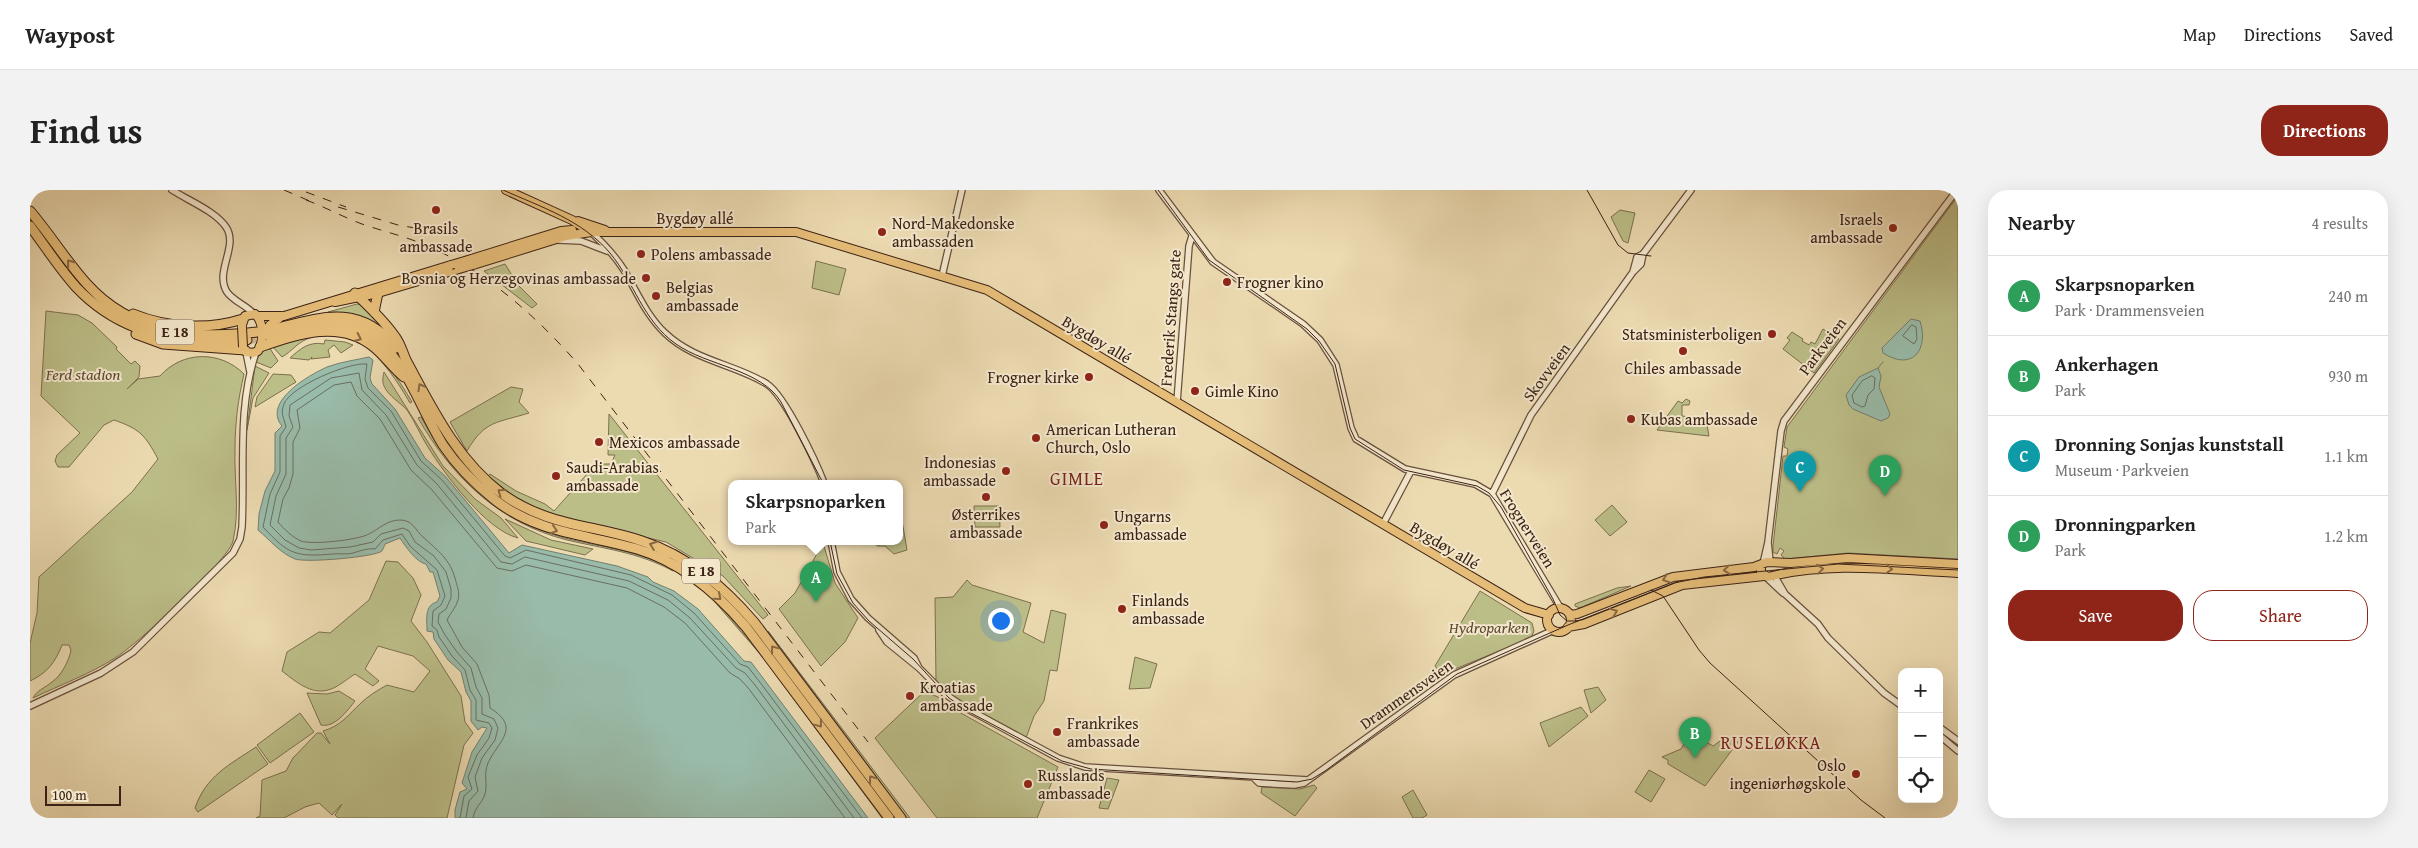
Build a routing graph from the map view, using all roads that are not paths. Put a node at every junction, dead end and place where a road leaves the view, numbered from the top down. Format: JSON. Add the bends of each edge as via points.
{"nodes":[{"id":1,"x":172,"y":190,"type":"edge"},
{"id":2,"x":506,"y":190,"type":"edge"},
{"id":3,"x":962,"y":190,"type":"edge"},
{"id":4,"x":1159,"y":190,"type":"edge"},
{"id":5,"x":1691,"y":190,"type":"edge"},
{"id":6,"x":1957,"y":190,"type":"edge"},
{"id":7,"x":30,"y":211,"type":"edge"},
{"id":8,"x":557,"y":213,"type":"junction"},
{"id":9,"x":572,"y":220,"type":"junction"},
{"id":10,"x":30,"y":226,"type":"edge"},
{"id":11,"x":561,"y":231,"type":"junction"},
{"id":12,"x":591,"y":232,"type":"junction"},
{"id":13,"x":609,"y":232,"type":"junction"},
{"id":14,"x":1192,"y":236,"type":"junction"},
{"id":15,"x":555,"y":240,"type":"junction"},
{"id":16,"x":611,"y":253,"type":"junction"},
{"id":17,"x":942,"y":276,"type":"junction"},
{"id":18,"x":378,"y":293,"type":"junction"},
{"id":19,"x":358,"y":295,"type":"junction"},
{"id":20,"x":98,"y":301,"type":"junction"},
{"id":21,"x":238,"y":302,"type":"junction"},
{"id":22,"x":374,"y":312,"type":"junction"},
{"id":23,"x":255,"y":315,"type":"junction"},
{"id":24,"x":284,"y":316,"type":"junction"},
{"id":25,"x":243,"y":321,"type":"junction"},
{"id":26,"x":265,"y":333,"type":"junction"},
{"id":27,"x":245,"y":347,"type":"junction"},
{"id":28,"x":258,"y":349,"type":"junction"},
{"id":29,"x":406,"y":360,"type":"junction"},
{"id":30,"x":250,"y":372,"type":"junction"},
{"id":31,"x":407,"y":381,"type":"junction"},
{"id":32,"x":1177,"y":402,"type":"junction"},
{"id":33,"x":1411,"y":471,"type":"junction"},
{"id":34,"x":822,"y":480,"type":"edge"},
{"id":35,"x":1492,"y":494,"type":"junction"},
{"id":36,"x":1383,"y":524,"type":"junction"},
{"id":37,"x":832,"y":545,"type":"edge"},
{"id":38,"x":1767,"y":564,"type":"junction"},
{"id":39,"x":1958,"y":564,"type":"edge"},
{"id":40,"x":1958,"y":574,"type":"edge"},
{"id":41,"x":1768,"y":576,"type":"junction"},
{"id":42,"x":1525,"y":608,"type":"junction"},
{"id":43,"x":1559,"y":609,"type":"junction"},
{"id":44,"x":1549,"y":615,"type":"junction"},
{"id":45,"x":1570,"y":615,"type":"junction"},
{"id":46,"x":1551,"y":628,"type":"junction"},
{"id":47,"x":1568,"y":628,"type":"junction"},
{"id":48,"x":1898,"y":703,"type":"edge"},
{"id":49,"x":30,"y":706,"type":"edge"},
{"id":50,"x":1943,"y":730,"type":"edge"},
{"id":51,"x":1943,"y":738,"type":"edge"},
{"id":52,"x":1958,"y":741,"type":"edge"},
{"id":53,"x":1958,"y":751,"type":"edge"},
{"id":54,"x":889,"y":818,"type":"edge"},
{"id":55,"x":901,"y":818,"type":"edge"}],
"edges":[{"from":1,"to":21,"type":"street","via":[[215,216],[228,230],[230,237],[224,284],[227,292]]},
{"from":2,"to":8,"type":"main road"},
{"from":3,"to":17,"type":"street"},
{"from":4,"to":14,"type":"street","name":"Frognerveien"},
{"from":5,"to":35,"type":"street","name":"Skovveien","via":[[1634,262],[1633,272],[1532,415]]},
{"from":6,"to":38,"type":"street","name":"Parkveien","via":[[1784,421]]},
{"from":20,"to":7,"type":"highway","number":"E 18","one_way":true},
{"from":8,"to":9,"type":"main road"},
{"from":8,"to":11,"type":"main road"},
{"from":9,"to":12,"type":"main road"},
{"from":9,"to":13,"type":"main road","name":"Bygdøy allé"},
{"from":10,"to":20,"type":"highway","number":"E 18","via":[[68,277]]},
{"from":11,"to":12,"type":"main road","name":"Bygdøy allé"},
{"from":11,"to":19,"type":"main road","name":"Bygdøy allé","bridge":true},
{"from":12,"to":13,"type":"main road","name":"Bygdøy allé"},
{"from":12,"to":15,"type":"main road","name":"Bygdøy allé"},
{"from":12,"to":16,"type":"street"},
{"from":13,"to":17,"type":"main road","name":"Bygdøy allé","via":[[796,232]]},
{"from":14,"to":32,"type":"street","name":"Frederik Stangs gate","via":[[1188,252]]},
{"from":14,"to":33,"type":"street","name":"Frognerveien","via":[[1213,262],[1314,333],[1335,362],[1354,435],[1362,444]]},
{"from":15,"to":16,"type":"street","via":[[581,241]]},
{"from":15,"to":18,"type":"main road","name":"Bygdøy allé","bridge":true},
{"from":16,"to":34,"type":"street","via":[[651,318],[666,334],[688,350],[759,380],[774,390]]},
{"from":17,"to":32,"type":"main road","name":"Bygdøy allé","via":[[990,291]]},
{"from":18,"to":19,"type":"main road","name":"Bygdøy allé"},
{"from":18,"to":22,"type":"highway"},
{"from":19,"to":22,"type":"highway"},
{"from":19,"to":24,"type":"main road","name":"Bygdøy allé"},
{"from":20,"to":25,"type":"highway","via":[[174,324],[219,325]]},
{"from":20,"to":26,"type":"highway","number":"E 18","via":[[165,330],[216,335]]},
{"from":20,"to":27,"type":"highway","via":[[103,314],[148,340],[178,346]]},
{"from":21,"to":23,"type":"street"},
{"from":21,"to":25,"type":"street"},
{"from":22,"to":29,"type":"highway","via":[[395,337]]},
{"from":23,"to":24,"type":"main road","name":"Bygdøy allé"},
{"from":23,"to":25,"type":"main road"},
{"from":23,"to":26,"type":"main road"},
{"from":24,"to":26,"type":"main road","name":"Bygdøy allé","via":[[270,324]]},
{"from":25,"to":27,"type":"main road","bridge":true},
{"from":26,"to":28,"type":"main road"},
{"from":26,"to":29,"type":"highway","number":"E 18","via":[[324,316],[351,318],[384,334]]},
{"from":26,"to":31,"type":"highway","number":"E 18","via":[[324,323],[349,325],[385,345],[400,364]]},
{"from":27,"to":28,"type":"main road"},
{"from":27,"to":30,"type":"street"},
{"from":28,"to":30,"type":"street"},
{"from":28,"to":31,"type":"highway","one_way":true,"via":[[314,331],[348,333],[374,347]]},
{"from":55,"to":29,"type":"highway","number":"E 18","one_way":true,"via":[[733,598],[696,567],[661,547],[559,522],[502,494],[478,473],[455,445]]},
{"from":30,"to":49,"type":"street","via":[[243,428],[242,527],[233,553],[133,652],[101,673]]},
{"from":31,"to":54,"type":"highway","number":"E 18","one_way":true,"via":[[452,458],[496,501],[555,531],[656,556],[690,574],[726,604],[775,664]]},
{"from":32,"to":36,"type":"main road","name":"Bygdøy allé"},
{"from":33,"to":35,"type":"street","name":"Frognerveien","via":[[1474,484]]},
{"from":33,"to":36,"type":"street"},
{"from":35,"to":43,"type":"street","name":"Frognerveien"},
{"from":36,"to":42,"type":"main road","name":"Bygdøy allé"},
{"from":37,"to":46,"type":"street","name":"Drammensveien","via":[[837,572],[845,589],[887,642],[911,664],[920,668],[956,702],[1072,764],[1085,767],[1308,780],[1454,675]]},
{"from":38,"to":39,"type":"main road","via":[[1848,558]]},
{"from":38,"to":41,"type":"main road","via":[[1760,572]]},
{"from":38,"to":41,"type":"main road","via":[[1776,568]]},
{"from":38,"to":45,"type":"main road","one_way":true,"via":[[1673,576]]},
{"from":41,"to":40,"type":"main road","one_way":true,"via":[[1846,567]]},
{"from":47,"to":41,"type":"main road","one_way":true,"via":[[1682,585]]},
{"from":41,"to":48,"type":"street","via":[[1815,627]]},
{"from":42,"to":44,"type":"main road","name":"Bygdøy allé"},
{"from":42,"to":46,"type":"main road","name":"Bygdøy allé"},
{"from":43,"to":44,"type":"main road"},
{"from":43,"to":45,"type":"main road"},
{"from":44,"to":46,"type":"main road"},
{"from":45,"to":47,"type":"main road"},
{"from":46,"to":47,"type":"main road","via":[[1562,632]]},
{"from":50,"to":52,"type":"street"},
{"from":51,"to":53,"type":"street"}]}
